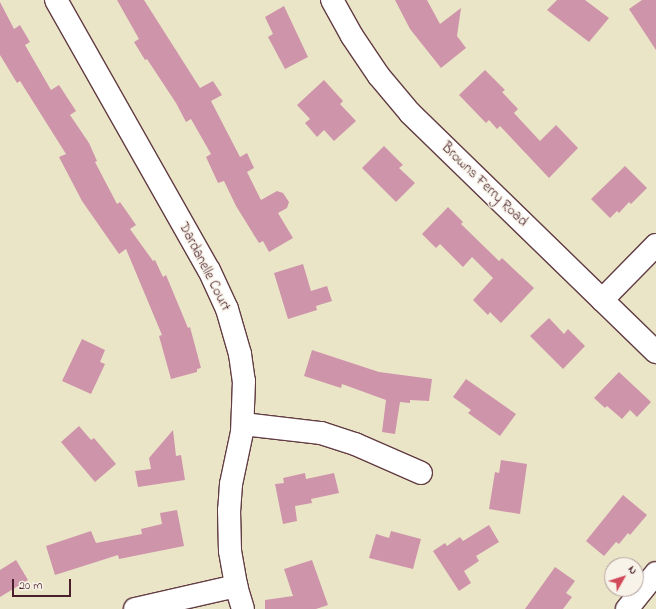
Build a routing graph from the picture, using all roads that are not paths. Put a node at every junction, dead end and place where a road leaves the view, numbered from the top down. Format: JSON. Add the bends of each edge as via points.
{"nodes":[{"id":1,"x":56,"y":0,"type":"edge"},
{"id":2,"x":332,"y":0,"type":"edge"},
{"id":3,"x":656,"y":245,"type":"edge"},
{"id":4,"x":602,"y":300,"type":"junction"},
{"id":5,"x":656,"y":352,"type":"edge"},
{"id":6,"x":243,"y":424,"type":"junction"},
{"id":7,"x":421,"y":473,"type":"dead end"},
{"id":8,"x":656,"y":573,"type":"edge"},
{"id":9,"x":236,"y":586,"type":"junction"},
{"id":10,"x":135,"y":609,"type":"edge"},
{"id":11,"x":243,"y":609,"type":"edge"},
{"id":12,"x":627,"y":609,"type":"edge"}],
"edges":[{"from":1,"to":6,"type":"street","name":"Dardanelle Court","via":[[209,270],[227,309],[240,354],[244,381]]},
{"from":2,"to":4,"type":"street","name":"Browns Ferry Road","via":[[379,76],[410,113]]},
{"from":3,"to":4,"type":"street"},
{"from":4,"to":5,"type":"street","name":"Browns Ferry Road"},
{"from":6,"to":7,"type":"street","via":[[321,433],[355,444]]},
{"from":6,"to":9,"type":"street","name":"Dardanelle Court","via":[[229,510],[230,551]]},
{"from":8,"to":12,"type":"street"},
{"from":9,"to":10,"type":"street"},
{"from":9,"to":11,"type":"street","name":"Dardanelle Court"}]}
